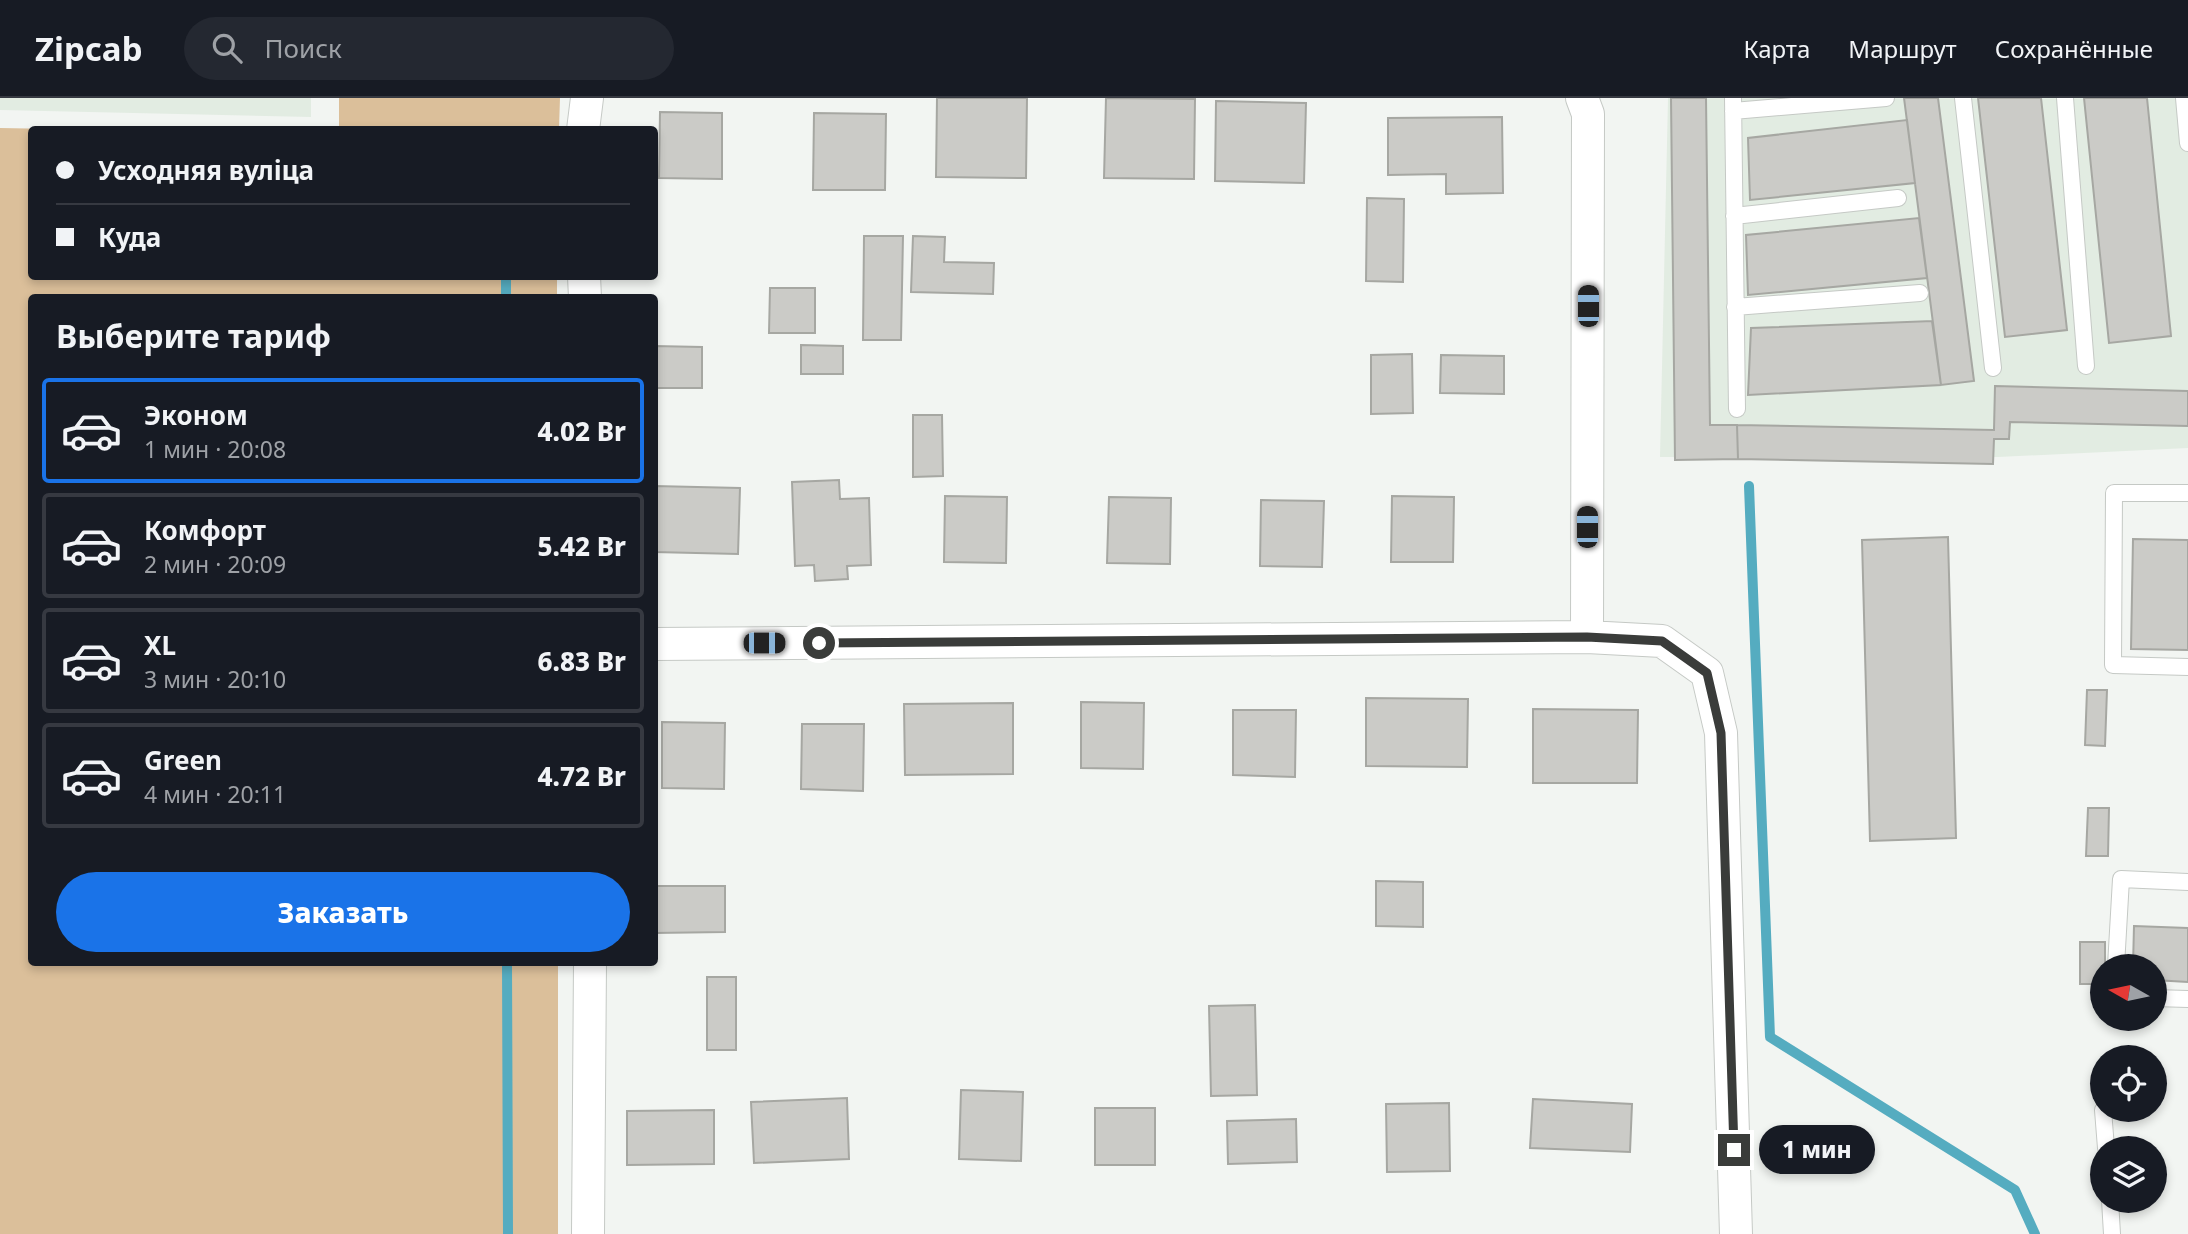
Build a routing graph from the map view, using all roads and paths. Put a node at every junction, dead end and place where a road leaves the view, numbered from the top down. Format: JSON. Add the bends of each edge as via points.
{"nodes":[{"id":1,"x":587,"y":98,"type":"edge"},
{"id":2,"x":1582,"y":98,"type":"edge"},
{"id":3,"x":1886,"y":98,"type":"edge"},
{"id":4,"x":1963,"y":98,"type":"edge"},
{"id":5,"x":2065,"y":98,"type":"edge"},
{"id":6,"x":2184,"y":98,"type":"edge"},
{"id":7,"x":1733,"y":104,"type":"edge"},
{"id":8,"x":584,"y":126,"type":"edge"},
{"id":9,"x":2188,"y":143,"type":"edge"},
{"id":10,"x":1898,"y":198,"type":"dead end"},
{"id":11,"x":1734,"y":216,"type":"junction"},
{"id":12,"x":1920,"y":293,"type":"dead end"},
{"id":13,"x":1735,"y":307,"type":"junction"},
{"id":14,"x":2086,"y":366,"type":"dead end"},
{"id":15,"x":1993,"y":368,"type":"dead end"},
{"id":16,"x":1737,"y":409,"type":"dead end"},
{"id":17,"x":2188,"y":493,"type":"edge"},
{"id":18,"x":1587,"y":637,"type":"junction"},
{"id":19,"x":658,"y":644,"type":"edge"},
{"id":20,"x":2188,"y":667,"type":"edge"},
{"id":21,"x":2188,"y":882,"type":"edge"},
{"id":22,"x":2117,"y":954,"type":"edge"},
{"id":23,"x":590,"y":966,"type":"edge"},
{"id":24,"x":2167,"y":998,"type":"edge"},
{"id":25,"x":2188,"y":999,"type":"edge"},
{"id":26,"x":2111,"y":1213,"type":"edge"},
{"id":27,"x":588,"y":1234,"type":"edge"},
{"id":28,"x":1736,"y":1234,"type":"edge"},
{"id":29,"x":2112,"y":1234,"type":"edge"}],
"edges":[{"from":1,"to":8,"type":"street"},
{"from":2,"to":18,"type":"street","via":[[1588,114]]},
{"from":3,"to":7,"type":"lane"},
{"from":4,"to":15,"type":"lane"},
{"from":5,"to":14,"type":"lane"},
{"from":6,"to":9,"type":"lane"},
{"from":7,"to":11,"type":"lane"},
{"from":10,"to":11,"type":"lane"},
{"from":11,"to":13,"type":"lane"},
{"from":12,"to":13,"type":"lane"},
{"from":13,"to":16,"type":"lane"},
{"from":17,"to":20,"type":"lane","via":[[2114,494],[2113,652],[2113,665]]},
{"from":18,"to":19,"type":"street"},
{"from":18,"to":28,"type":"street","via":[[1662,641],[1707,673],[1721,733]]},
{"from":21,"to":22,"type":"lane","via":[[2121,880]]},
{"from":23,"to":27,"type":"street"},
{"from":24,"to":25,"type":"lane"},
{"from":26,"to":29,"type":"lane"}]}
